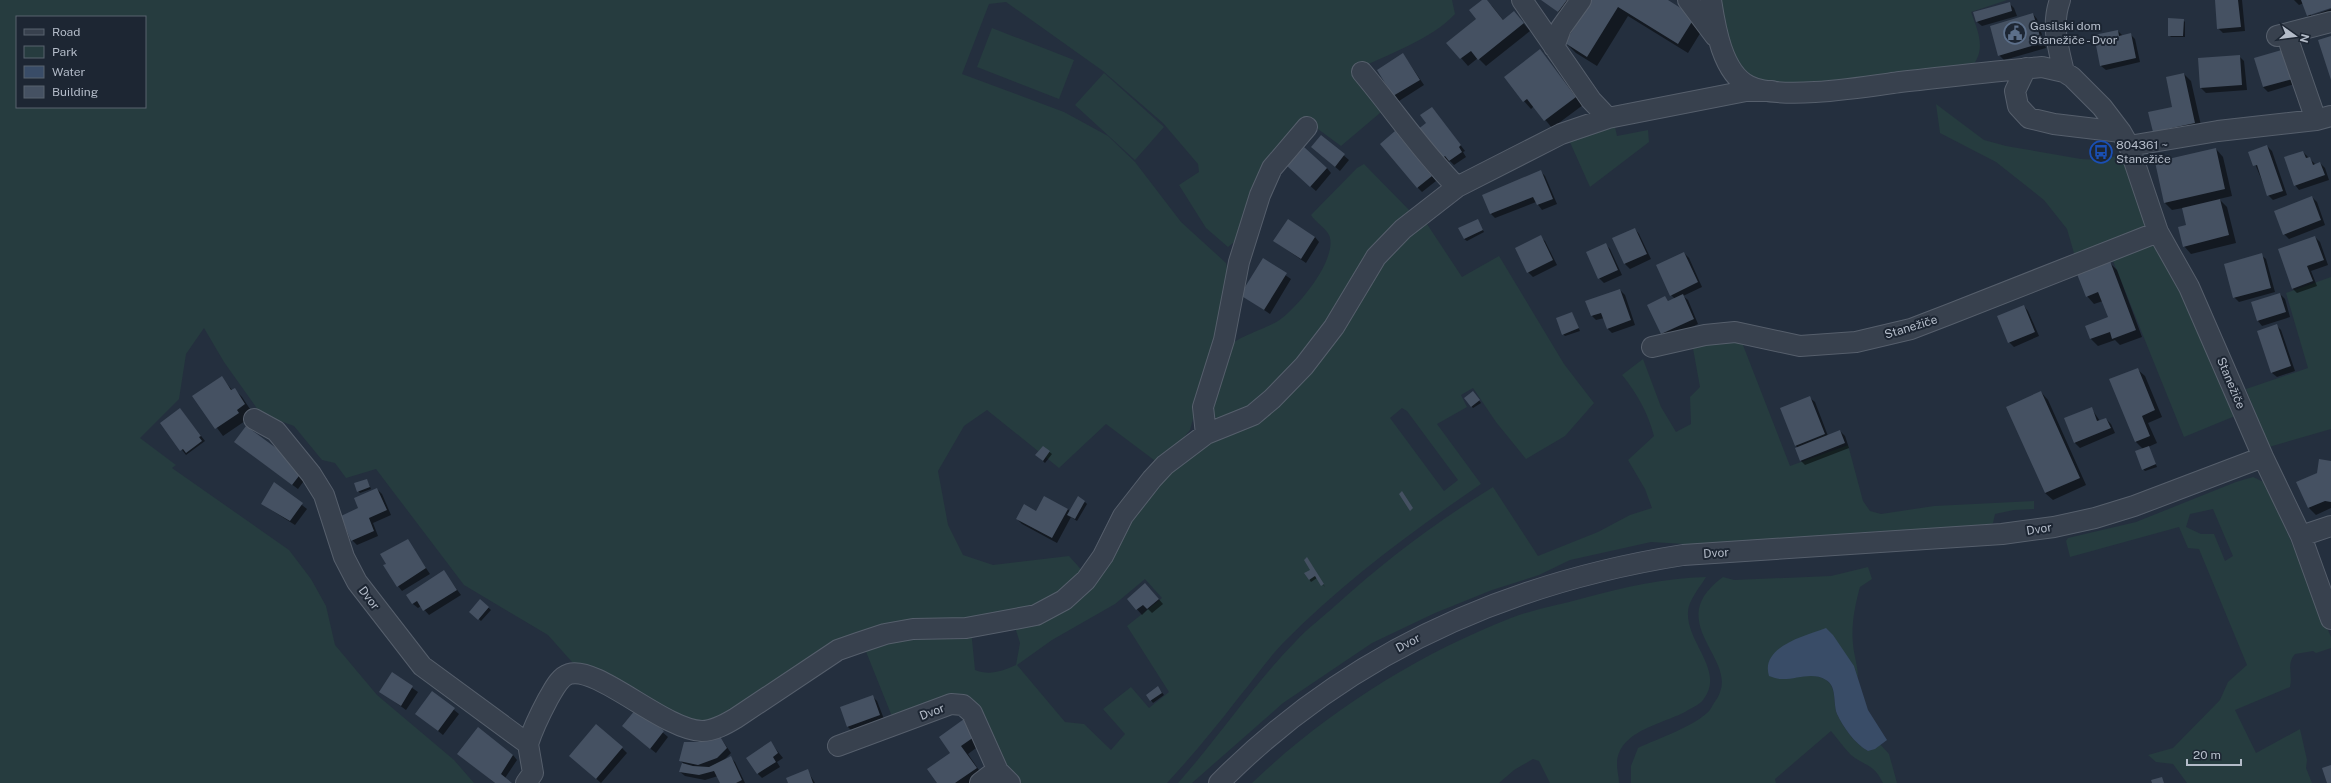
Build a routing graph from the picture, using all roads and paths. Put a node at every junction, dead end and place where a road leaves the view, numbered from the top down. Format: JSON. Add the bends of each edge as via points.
{"nodes":[{"id":1,"x":1522,"y":0,"type":"edge"},
{"id":2,"x":1581,"y":0,"type":"edge"},
{"id":3,"x":1688,"y":0,"type":"edge"},
{"id":4,"x":1711,"y":0,"type":"edge"},
{"id":5,"x":2059,"y":1,"type":"edge"},
{"id":6,"x":2331,"y":22,"type":"edge"},
{"id":7,"x":1719,"y":43,"type":"junction"},
{"id":8,"x":1554,"y":47,"type":"junction"},
{"id":9,"x":2026,"y":68,"type":"junction"},
{"id":10,"x":1362,"y":72,"type":"dead end"},
{"id":11,"x":2064,"y":72,"type":"junction"},
{"id":12,"x":1772,"y":90,"type":"junction"},
{"id":13,"x":1608,"y":118,"type":"junction"},
{"id":14,"x":2324,"y":118,"type":"edge"},
{"id":15,"x":1307,"y":127,"type":"dead end"},
{"id":16,"x":2125,"y":139,"type":"junction"},
{"id":17,"x":1457,"y":188,"type":"junction"},
{"id":18,"x":2158,"y":232,"type":"junction"},
{"id":19,"x":1652,"y":347,"type":"dead end"},
{"id":20,"x":254,"y":419,"type":"dead end"},
{"id":21,"x":1206,"y":434,"type":"junction"},
{"id":22,"x":2263,"y":457,"type":"junction"},
{"id":23,"x":2331,"y":526,"type":"edge"},
{"id":24,"x":2300,"y":536,"type":"junction"},
{"id":25,"x":2331,"y":620,"type":"edge"},
{"id":26,"x":528,"y":744,"type":"junction"},
{"id":27,"x":838,"y":746,"type":"dead end"},
{"id":28,"x":1003,"y":776,"type":"edge"},
{"id":29,"x":532,"y":780,"type":"edge"},
{"id":30,"x":980,"y":783,"type":"edge"},
{"id":31,"x":1219,"y":783,"type":"edge"}],
"edges":[{"from":1,"to":8,"type":"street"},
{"from":2,"to":8,"type":"street","via":[[1561,28]]},
{"from":3,"to":7,"type":"street"},
{"from":4,"to":7,"type":"street","name":"Stanežiče"},
{"from":5,"to":11,"type":"street","via":[[2055,20],[2056,39]]},
{"from":6,"to":14,"type":"street","via":[[2284,41]]},
{"from":7,"to":12,"type":"street","name":"Stanežiče","via":[[1731,69],[1744,82],[1749,86]]},
{"from":8,"to":13,"type":"street","via":[[1591,100]]},
{"from":9,"to":11,"type":"street","name":"Stanežiče","via":[[2046,68]]},
{"from":9,"to":12,"type":"street","name":"Stanežiče","via":[[1821,92]]},
{"from":9,"to":16,"type":"street","via":[[2015,91],[2018,106],[2029,118]]},
{"from":10,"to":17,"type":"street","via":[[1438,168]]},
{"from":11,"to":16,"type":"street","name":"Stanežiče","via":[[2092,96]]},
{"from":12,"to":13,"type":"street","via":[[1746,91]]},
{"from":13,"to":17,"type":"street","via":[[1561,134]]},
{"from":14,"to":16,"type":"street"},
{"from":15,"to":21,"type":"street","via":[[1272,168],[1260,195],[1238,262],[1224,340],[1203,407]]},
{"from":16,"to":18,"type":"street","name":"Stanežiče"},
{"from":17,"to":21,"type":"street","via":[[1403,229],[1376,257],[1334,326],[1304,366],[1272,399],[1253,415]]},
{"from":18,"to":19,"type":"street","name":"Stanežiče","via":[[1911,329],[1856,342],[1800,346],[1735,332],[1705,335]]},
{"from":18,"to":22,"type":"street","name":"Stanežiče","via":[[2189,287]]},
{"from":20,"to":26,"type":"street","name":"Dvor","via":[[276,431],[311,474],[324,496],[344,557],[357,582],[422,666]]},
{"from":21,"to":26,"type":"street","via":[[1166,466],[1137,497],[1086,580],[1064,600],[1036,615],[966,628],[913,629],[885,634],[858,643],[838,650],[736,718],[719,727],[703,731],[671,722],[596,679],[577,673],[569,674],[562,677],[543,708]]},
{"from":22,"to":24,"type":"street","name":"Stanežiče"},
{"from":22,"to":31,"type":"street","name":"Dvor","via":[[2134,506],[2054,527],[2002,534],[1683,555],[1634,563],[1562,580],[1484,607],[1386,655],[1311,705]]},
{"from":23,"to":24,"type":"street"},
{"from":24,"to":25,"type":"street","name":"Stanežiče"},
{"from":26,"to":29,"type":"street"},
{"from":27,"to":28,"type":"street","name":"Dvor","via":[[951,704],[963,705],[972,713]]},
{"from":28,"to":30,"type":"street"}]}
